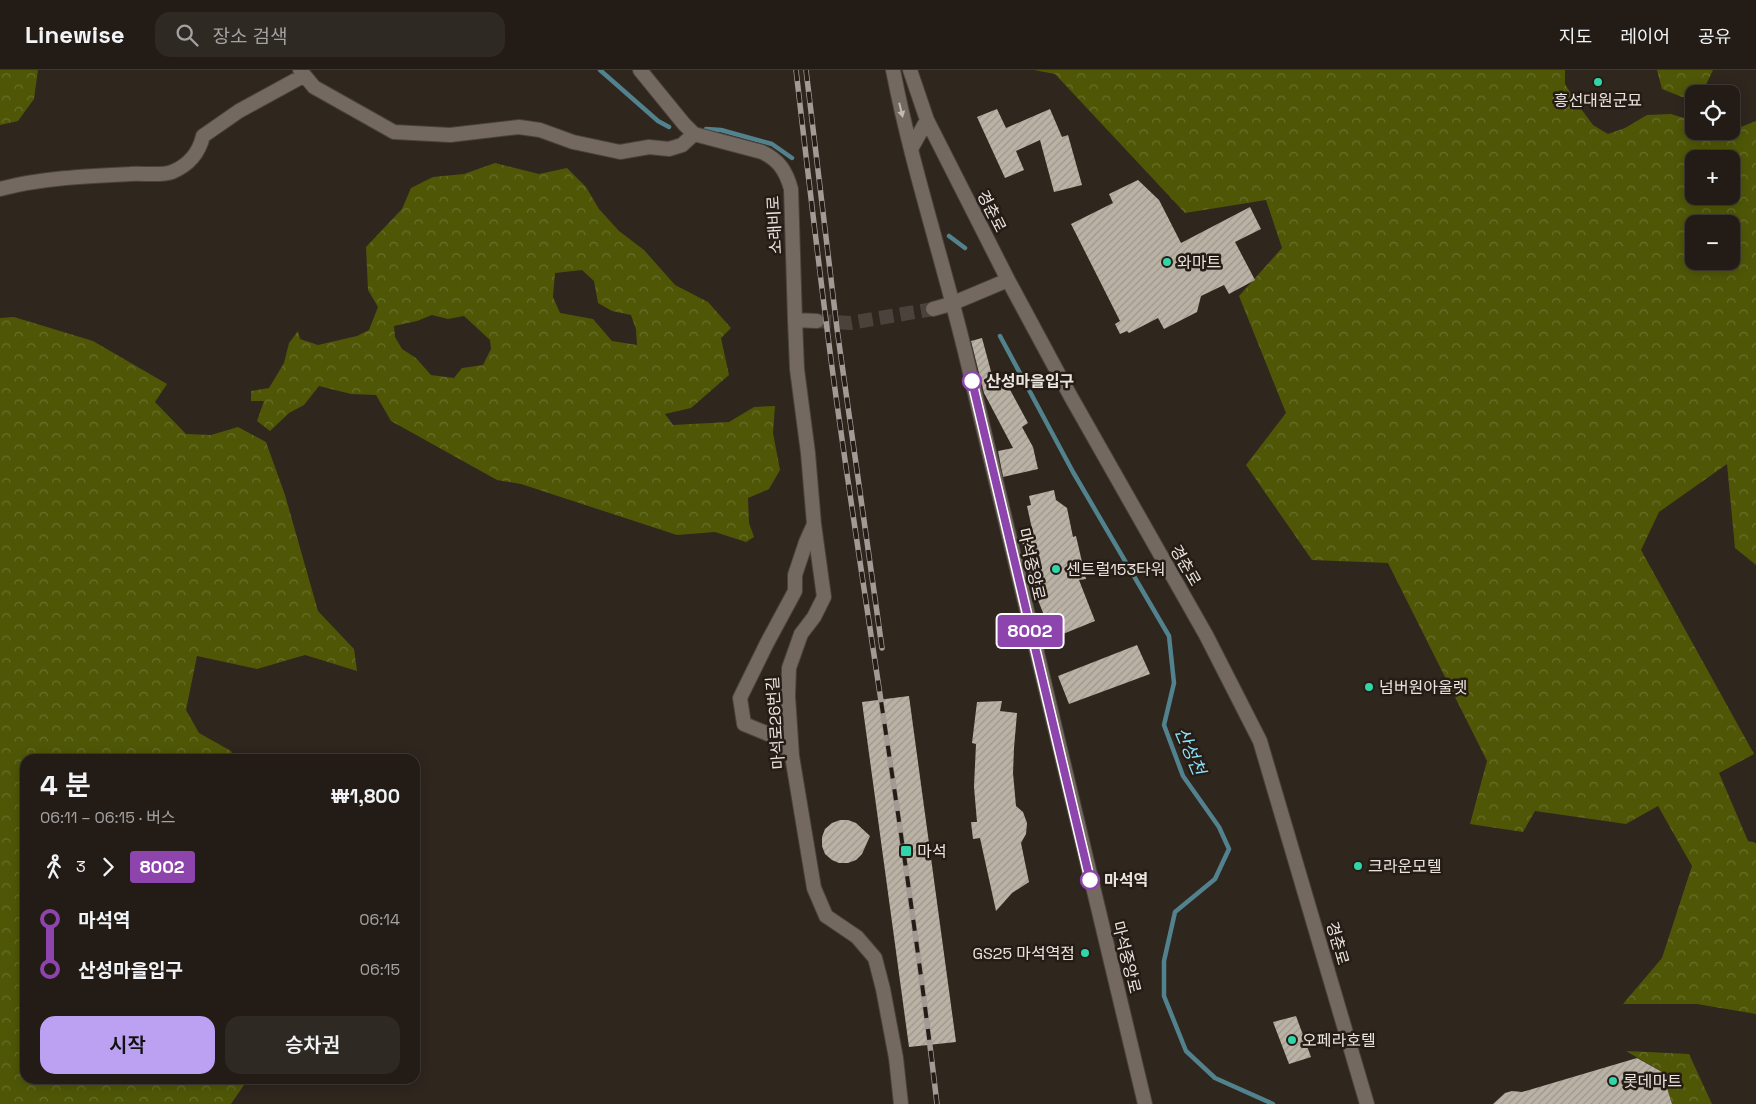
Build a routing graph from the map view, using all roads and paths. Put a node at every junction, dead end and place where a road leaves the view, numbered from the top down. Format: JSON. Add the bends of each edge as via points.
{"nodes":[{"id":1,"x":640,"y":70,"type":"edge"},
{"id":2,"x":893,"y":70,"type":"edge"},
{"id":3,"x":910,"y":70,"type":"edge"},
{"id":4,"x":301,"y":73,"type":"edge"},
{"id":5,"x":928,"y":120,"type":"junction"},
{"id":6,"x":694,"y":134,"type":"junction"},
{"id":7,"x":911,"y":149,"type":"junction"},
{"id":8,"x":0,"y":189,"type":"edge"},
{"id":9,"x":1008,"y":280,"type":"junction"},
{"id":10,"x":952,"y":304,"type":"junction"},
{"id":11,"x":933,"y":309,"type":"tunnel mouth"},
{"id":12,"x":795,"y":320,"type":"junction"},
{"id":13,"x":816,"y":322,"type":"tunnel mouth"},
{"id":14,"x":814,"y":524,"type":"junction"},
{"id":15,"x":792,"y":756,"type":"junction"},
{"id":16,"x":901,"y":1104,"type":"edge"},
{"id":17,"x":1145,"y":1104,"type":"edge"},
{"id":18,"x":1367,"y":1104,"type":"edge"}],
"edges":[{"from":1,"to":6,"type":"street"},
{"from":2,"to":7,"type":"street","name":"마석중앙로","one_way":true},
{"from":3,"to":5,"type":"street","name":"경춘로"},
{"from":4,"to":6,"type":"street","via":[[314,87],[394,132],[450,135],[519,127],[620,152],[670,149],[682,145]]},
{"from":4,"to":8,"type":"street","via":[[203,136],[200,147],[187,164],[170,173],[24,182]]},
{"from":5,"to":7,"type":"street"},
{"from":5,"to":9,"type":"street","name":"경춘로"},
{"from":6,"to":12,"type":"street","name":"소래비로","via":[[762,152],[781,165],[787,175],[791,188]]},
{"from":7,"to":10,"type":"street","name":"마석중앙로"},
{"from":9,"to":10,"type":"street"},
{"from":9,"to":18,"type":"street","name":"경춘로","via":[[1206,635],[1260,741]]},
{"from":10,"to":11,"type":"street"},
{"from":10,"to":17,"type":"street","name":"마석중앙로"},
{"from":12,"to":13,"type":"street"},
{"from":12,"to":14,"type":"street","name":"마석로26번길"},
{"from":14,"to":15,"type":"street","name":"마석로26번길","via":[[824,597],[802,634],[789,668]]},
{"from":14,"to":15,"type":"street","via":[[795,575],[796,591],[740,698],[744,724],[773,736]]},
{"from":15,"to":16,"type":"street","name":"마석로26번길","via":[[814,888],[826,916],[857,937],[875,958],[896,1058]]}]}
